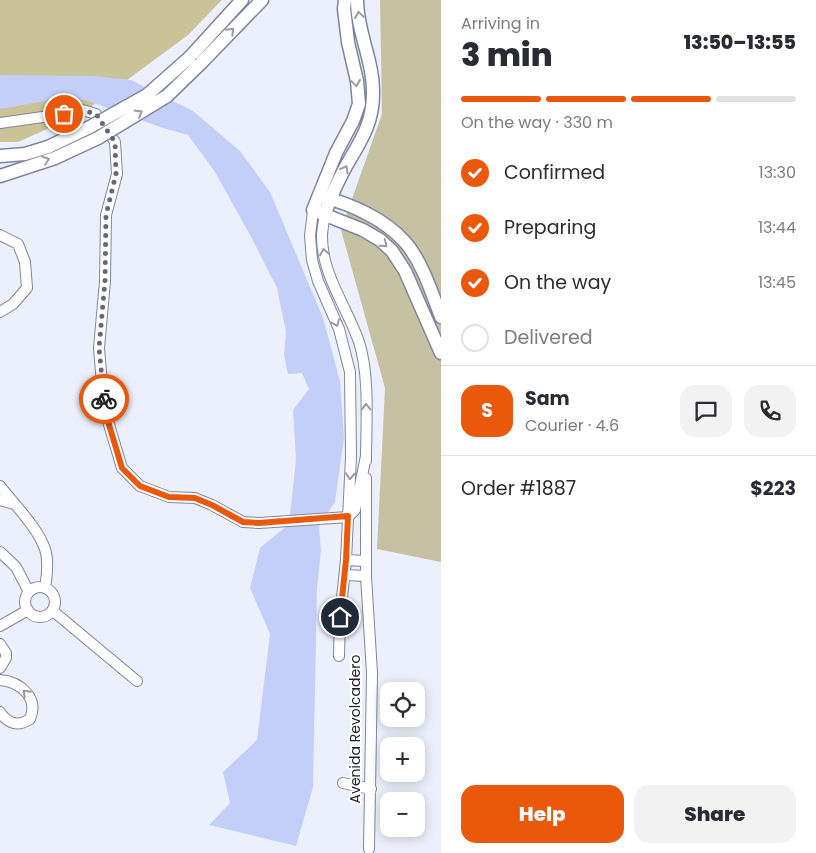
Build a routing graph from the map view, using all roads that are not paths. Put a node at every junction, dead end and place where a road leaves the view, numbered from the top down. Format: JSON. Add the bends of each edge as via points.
{"nodes":[{"id":1,"x":242,"y":0,"type":"edge"},
{"id":2,"x":262,"y":0,"type":"edge"},
{"id":3,"x":345,"y":0,"type":"edge"},
{"id":4,"x":358,"y":0,"type":"edge"},
{"id":5,"x":195,"y":60,"type":"junction"},
{"id":6,"x":0,"y":123,"type":"edge"},
{"id":7,"x":0,"y":156,"type":"edge"},
{"id":8,"x":0,"y":176,"type":"edge"},
{"id":9,"x":324,"y":197,"type":"junction"},
{"id":10,"x":319,"y":212,"type":"junction"},
{"id":11,"x":0,"y":235,"type":"edge"},
{"id":12,"x":330,"y":275,"type":"junction"},
{"id":13,"x":318,"y":281,"type":"junction"},
{"id":14,"x":0,"y":312,"type":"edge"},
{"id":15,"x":441,"y":317,"type":"edge"},
{"id":16,"x":441,"y":353,"type":"edge"},
{"id":17,"x":366,"y":456,"type":"junction"},
{"id":18,"x":0,"y":486,"type":"edge"},
{"id":19,"x":0,"y":500,"type":"edge"},
{"id":20,"x":14,"y":504,"type":"junction"},
{"id":21,"x":348,"y":516,"type":"junction"},
{"id":22,"x":0,"y":552,"type":"edge"},
{"id":23,"x":346,"y":560,"type":"junction"},
{"id":24,"x":366,"y":561,"type":"junction"},
{"id":25,"x":345,"y":576,"type":"junction"},
{"id":26,"x":366,"y":576,"type":"junction"},
{"id":27,"x":45,"y":588,"type":"junction"},
{"id":28,"x":29,"y":592,"type":"junction"},
{"id":29,"x":28,"y":610,"type":"junction"},
{"id":30,"x":53,"y":611,"type":"junction"},
{"id":31,"x":0,"y":626,"type":"edge"},
{"id":32,"x":0,"y":644,"type":"edge"},
{"id":33,"x":339,"y":656,"type":"dead end"},
{"id":34,"x":0,"y":668,"type":"edge"},
{"id":35,"x":0,"y":680,"type":"edge"},
{"id":36,"x":137,"y":681,"type":"dead end"},
{"id":37,"x":0,"y":712,"type":"edge"},
{"id":38,"x":343,"y":783,"type":"dead end"},
{"id":39,"x":371,"y":789,"type":"junction"},
{"id":40,"x":369,"y":849,"type":"dead end"}],
"edges":[{"from":1,"to":5,"type":"main road"},
{"from":5,"to":2,"type":"main road","one_way":true},
{"from":3,"to":9,"type":"main road","name":"Avenida Revolcadero","one_way":true,"via":[[348,42],[359,104],[336,153]]},
{"from":9,"to":4,"type":"main road","name":"Avenida Revolcadero","one_way":true,"via":[[366,131],[371,114],[372,75],[360,25]]},
{"from":5,"to":7,"type":"main road","bridge":true,"via":[[147,95],[90,127],[33,152]]},
{"from":8,"to":5,"type":"main road","one_way":true,"bridge":true,"via":[[55,158],[98,138],[167,96]]},
{"from":6,"to":21,"type":"street","via":[[79,109],[96,114],[115,142],[116,174],[106,215],[99,348],[104,408],[122,468],[140,486],[169,497],[195,498],[243,522]]},
{"from":9,"to":10,"type":"main road","name":"Avenida Revolcadero"},
{"from":9,"to":15,"type":"main road","via":[[372,217],[405,241],[419,264]]},
{"from":12,"to":10,"type":"street","name":"Avenida Revolcadero","one_way":true},
{"from":10,"to":13,"type":"street","name":"Avenida Revolcadero","via":[[310,236]]},
{"from":10,"to":16,"type":"main road","one_way":true,"via":[[363,230],[392,250],[405,271]]},
{"from":11,"to":14,"type":"street","via":[[18,244],[25,262],[27,288],[14,304]]},
{"from":12,"to":13,"type":"street"},
{"from":17,"to":12,"type":"street","name":"Avenida Revolcadero","one_way":true,"via":[[363,360],[359,342]]},
{"from":13,"to":21,"type":"street","name":"Avenida Revolcadero","one_way":true,"via":[[339,329],[350,372],[352,428]]},
{"from":17,"to":21,"type":"street","via":[[356,510]]},
{"from":17,"to":24,"type":"street","name":"Avenida Revolcadero"},
{"from":18,"to":20,"type":"street"},
{"from":19,"to":20,"type":"street"},
{"from":20,"to":27,"type":"street","via":[[45,549]]},
{"from":21,"to":23,"type":"street","name":"Avenida Revolcadero"},
{"from":22,"to":28,"type":"street","via":[[16,567]]},
{"from":23,"to":24,"type":"street"},
{"from":23,"to":25,"type":"street","name":"Avenida Revolcadero"},
{"from":24,"to":26,"type":"street","name":"Avenida Revolcadero"},
{"from":25,"to":26,"type":"street"},
{"from":25,"to":33,"type":"street","name":"Avenida Revolcadero"},
{"from":26,"to":39,"type":"street","name":"Avenida Revolcadero","via":[[372,673]]},
{"from":27,"to":28,"type":"street","via":[[34,588]]},
{"from":27,"to":30,"type":"street","via":[[54,596]]},
{"from":28,"to":29,"type":"street","via":[[25,603]]},
{"from":29,"to":30,"type":"street","via":[[40,617]]},
{"from":29,"to":31,"type":"street"},
{"from":30,"to":36,"type":"street"},
{"from":32,"to":34,"type":"street","via":[[6,658]]},
{"from":37,"to":35,"type":"street","one_way":true,"via":[[5,719],[18,724],[30,719],[34,705],[24,689]]},
{"from":38,"to":39,"type":"street"},
{"from":39,"to":40,"type":"street","name":"Avenida Revolcadero"}]}
